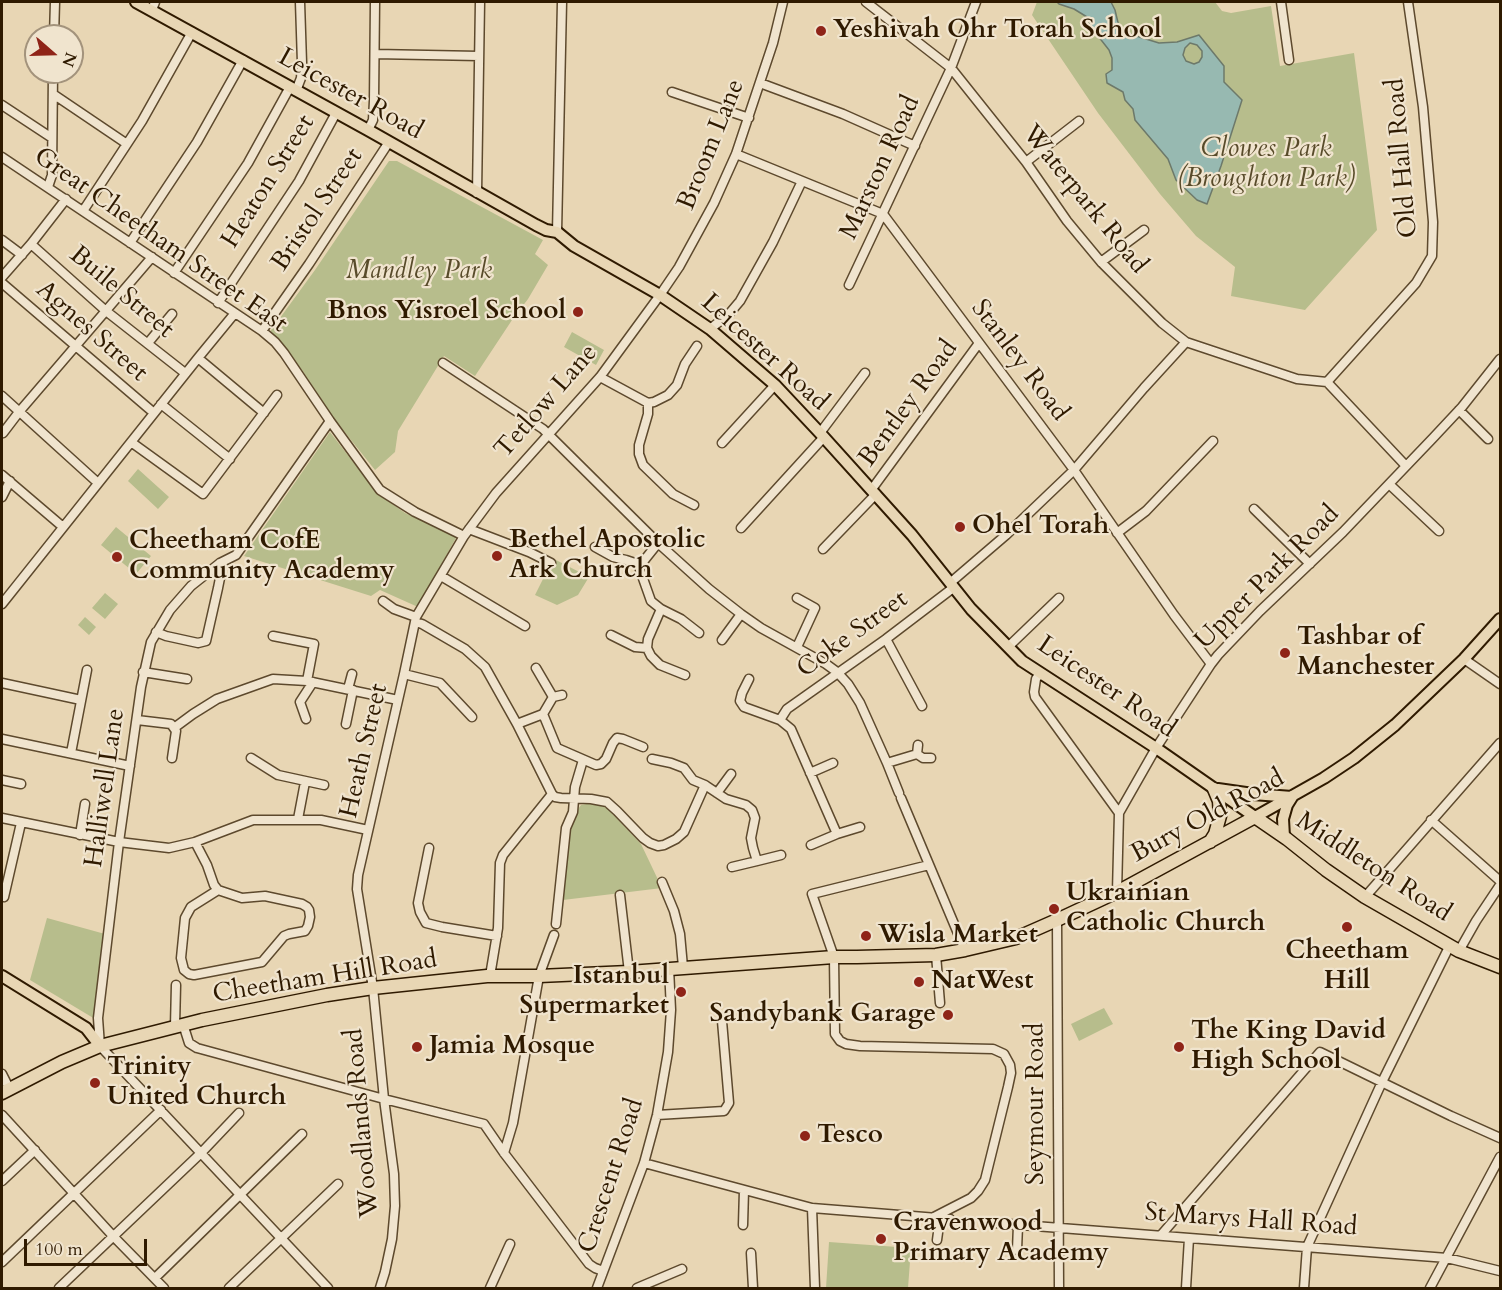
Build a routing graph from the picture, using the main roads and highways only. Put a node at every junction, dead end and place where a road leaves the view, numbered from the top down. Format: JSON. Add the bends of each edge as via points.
{"nodes":[{"id":1,"x":136,"y":2,"type":"edge"},
{"id":2,"x":154,"y":6,"type":"edge"},
{"id":3,"x":1500,"y":618,"type":"edge"},
{"id":4,"x":1214,"y":789,"type":"junction"},
{"id":5,"x":1292,"y":797,"type":"junction"},
{"id":6,"x":1256,"y":817,"type":"junction"},
{"id":7,"x":1284,"y":837,"type":"junction"},
{"id":8,"x":1209,"y":843,"type":"junction"},
{"id":9,"x":1500,"y":967,"type":"edge"},
{"id":10,"x":669,"y":968,"type":"joint"},
{"id":11,"x":2,"y":976,"type":"edge"},
{"id":12,"x":100,"y":1046,"type":"junction"},
{"id":13,"x":5,"y":1090,"type":"edge"}],
"edges":[{"from":1,"to":2,"type":"main road","name":"Leicester Road"},
{"from":2,"to":4,"type":"main road","name":"Leicester Road","via":[[192,32],[477,193],[546,230],[557,232],[710,329],[775,385],[822,435],[912,535],[971,609],[1022,661]]},
{"from":3,"to":5,"type":"main road","name":"Bury Old Road","via":[[1464,659],[1395,725],[1354,758]]},
{"from":4,"to":5,"type":"main road"},
{"from":4,"to":6,"type":"main road","name":"Leicester Road"},
{"from":4,"to":8,"type":"highway","via":[[1220,816]]},
{"from":5,"to":6,"type":"main road","name":"Bury Old Road"},
{"from":5,"to":7,"type":"main road","via":[[1282,819]]},
{"from":6,"to":7,"type":"highway","name":"Middleton Road"},
{"from":6,"to":8,"type":"highway","name":"Bury Old Road"},
{"from":7,"to":9,"type":"highway","name":"Middleton Road","via":[[1365,897],[1455,948]]},
{"from":8,"to":10,"type":"highway","name":"Bury Old Road","via":[[1117,892],[1016,938],[965,950],[936,955]]},
{"from":10,"to":12,"type":"highway","name":"Cheetham Hill Road","via":[[490,976],[327,994]]},
{"from":11,"to":12,"type":"main road","via":[[86,1028]]},
{"from":12,"to":13,"type":"highway","name":"Cheetham Hill Road"}]}
